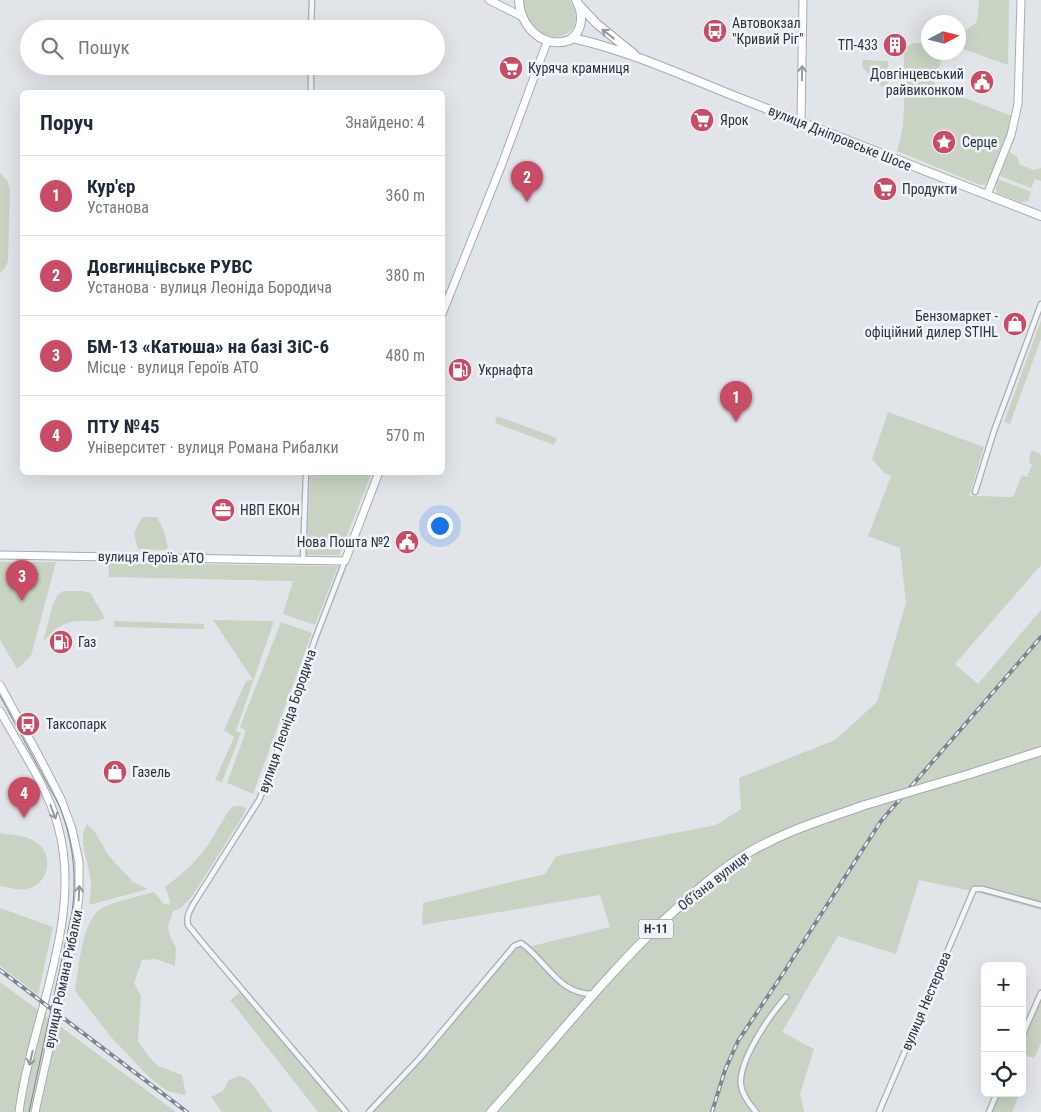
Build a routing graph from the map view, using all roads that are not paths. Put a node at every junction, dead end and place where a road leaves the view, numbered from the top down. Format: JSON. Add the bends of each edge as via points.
{"nodes":[{"id":1,"x":312,"y":0,"type":"edge"},
{"id":2,"x":489,"y":0,"type":"edge"},
{"id":3,"x":519,"y":0,"type":"edge"},
{"id":4,"x":803,"y":0,"type":"edge"},
{"id":5,"x":1021,"y":0,"type":"edge"},
{"id":6,"x":578,"y":3,"type":"edge"},
{"id":7,"x":522,"y":18,"type":"junction"},
{"id":8,"x":311,"y":20,"type":"edge"},
{"id":9,"x":572,"y":38,"type":"junction"},
{"id":10,"x":547,"y":42,"type":"junction"},
{"id":11,"x":640,"y":59,"type":"junction"},
{"id":12,"x":311,"y":75,"type":"edge"},
{"id":13,"x":311,"y":90,"type":"edge"},
{"id":14,"x":801,"y":122,"type":"junction"},
{"id":15,"x":987,"y":195,"type":"junction"},
{"id":16,"x":1041,"y":216,"type":"edge"},
{"id":17,"x":1041,"y":304,"type":"edge"},
{"id":18,"x":445,"y":306,"type":"edge"},
{"id":19,"x":306,"y":475,"type":"edge"},
{"id":20,"x":378,"y":475,"type":"edge"},
{"id":21,"x":975,"y":492,"type":"dead end"},
{"id":22,"x":0,"y":555,"type":"edge"},
{"id":23,"x":303,"y":560,"type":"junction"},
{"id":24,"x":345,"y":561,"type":"junction"},
{"id":25,"x":0,"y":685,"type":"edge"},
{"id":26,"x":0,"y":711,"type":"edge"},
{"id":27,"x":1041,"y":751,"type":"edge"},
{"id":28,"x":1041,"y":905,"type":"edge"},
{"id":29,"x":1041,"y":993,"type":"edge"},
{"id":30,"x":594,"y":994,"type":"junction"},
{"id":31,"x":786,"y":996,"type":"dead end"},
{"id":32,"x":1026,"y":1027,"type":"edge"},
{"id":33,"x":995,"y":1097,"type":"edge"},
{"id":34,"x":19,"y":1112,"type":"edge"},
{"id":35,"x":35,"y":1112,"type":"edge"},
{"id":36,"x":346,"y":1112,"type":"edge"},
{"id":37,"x":369,"y":1112,"type":"edge"},
{"id":38,"x":491,"y":1112,"type":"edge"},
{"id":39,"x":756,"y":1112,"type":"edge"},
{"id":40,"x":879,"y":1112,"type":"edge"},
{"id":41,"x":989,"y":1112,"type":"edge"}],
"edges":[{"from":1,"to":8,"type":"street"},
{"from":2,"to":7,"type":"street"},
{"from":3,"to":7,"type":"main road"},
{"from":14,"to":4,"type":"street","one_way":true},
{"from":5,"to":15,"type":"street","via":[[1017,110]]},
{"from":6,"to":9,"type":"main road","via":[[581,23]]},
{"from":11,"to":6,"type":"main road","one_way":true,"via":[[597,24]]},
{"from":7,"to":10,"type":"main road","via":[[536,35]]},
{"from":9,"to":10,"type":"main road","via":[[563,42]]},
{"from":9,"to":11,"type":"main road","name":"вулиця Дніпровське Шосе"},
{"from":10,"to":18,"type":"street"},
{"from":11,"to":14,"type":"main road","name":"вулиця Дніпровське Шосе"},
{"from":12,"to":13,"type":"street"},
{"from":14,"to":15,"type":"main road","name":"вулиця Дніпровське Шосе"},
{"from":15,"to":16,"type":"main road","name":"вулиця Дніпровське Шосе"},
{"from":17,"to":21,"type":"street"},
{"from":19,"to":23,"type":"street"},
{"from":20,"to":24,"type":"street","name":"вулиця Леоніда Бородича"},
{"from":22,"to":23,"type":"street","name":"вулиця Героїв АТО"},
{"from":23,"to":24,"type":"street","name":"вулиця Героїв АТО"},
{"from":24,"to":36,"type":"street","name":"вулиця Леоніда Бородича","via":[[269,776],[250,814],[194,903],[187,921]]},
{"from":35,"to":25,"type":"street","name":"вулиця Романа Рибалки","one_way":true,"via":[[72,948],[79,862],[61,799]]},
{"from":26,"to":34,"type":"street","name":"вулиця Романа Рибалки","one_way":true,"via":[[47,796],[58,825],[66,886],[60,932]]},
{"from":27,"to":30,"type":"main road","name":"Обʼїзна вулиця","number":"Н-11","bridge":true,"via":[[792,830],[742,857],[690,895]]},
{"from":28,"to":40,"type":"street","name":"вулиця Нестерова","via":[[982,888],[974,889]]},
{"from":29,"to":32,"type":"street"},
{"from":30,"to":37,"type":"street","via":[[575,992],[552,974],[527,947],[521,943],[514,946],[419,1059]]},
{"from":30,"to":38,"type":"main road","name":"Обʼїзна вулиця","number":"Н-11"},
{"from":31,"to":39,"type":"street","via":[[758,1036],[741,1074],[740,1085]]},
{"from":33,"to":41,"type":"street"}]}
